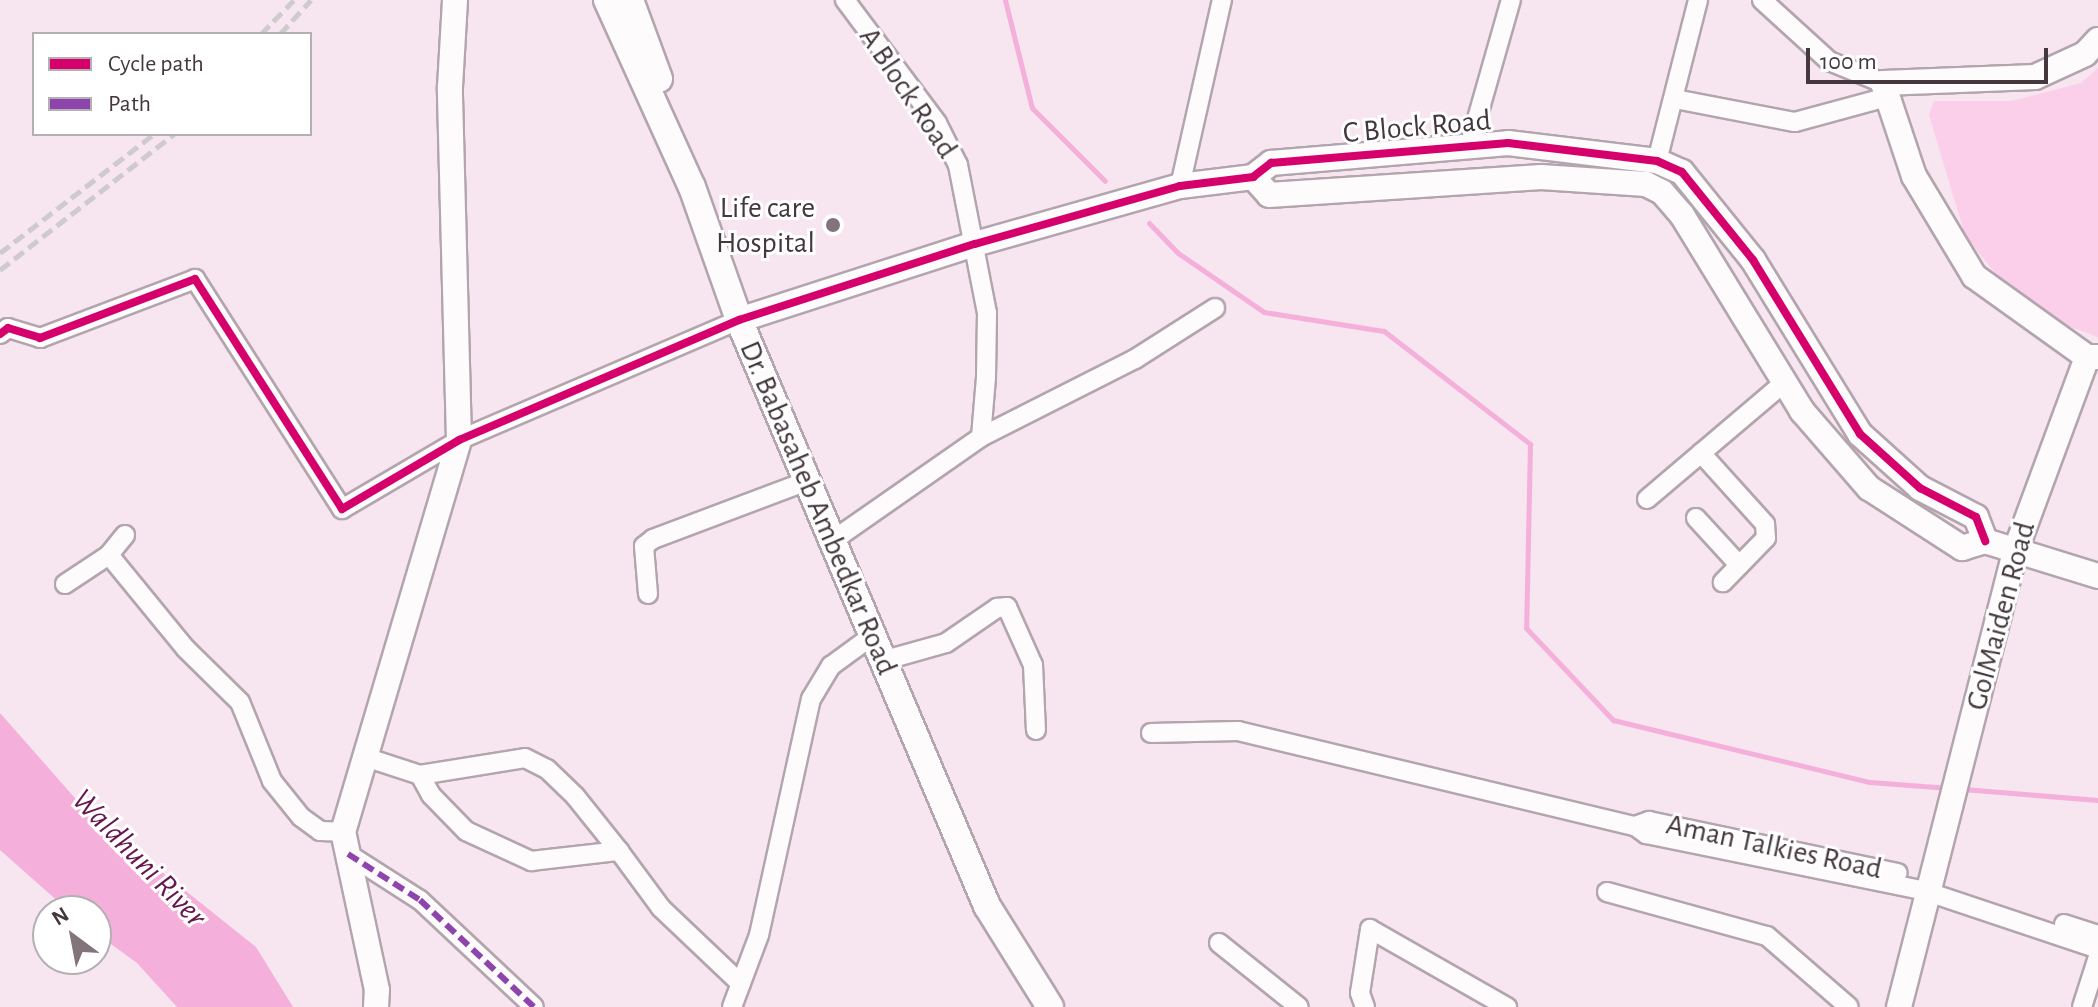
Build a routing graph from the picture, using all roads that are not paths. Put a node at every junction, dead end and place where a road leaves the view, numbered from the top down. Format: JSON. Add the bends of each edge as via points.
{"nodes":[{"id":1,"x":455,"y":0,"type":"edge"},
{"id":2,"x":607,"y":0,"type":"edge"},
{"id":3,"x":630,"y":0,"type":"edge"},
{"id":4,"x":845,"y":0,"type":"edge"},
{"id":5,"x":1222,"y":0,"type":"edge"},
{"id":6,"x":1511,"y":0,"type":"edge"},
{"id":7,"x":1698,"y":0,"type":"edge"},
{"id":8,"x":1762,"y":0,"type":"edge"},
{"id":9,"x":2098,"y":40,"type":"edge"},
{"id":10,"x":1885,"y":90,"type":"junction"},
{"id":11,"x":1675,"y":99,"type":"junction"},
{"id":12,"x":1503,"y":144,"type":"junction"},
{"id":13,"x":1469,"y":147,"type":"junction"},
{"id":14,"x":1627,"y":157,"type":"junction"},
{"id":15,"x":1657,"y":161,"type":"junction"},
{"id":16,"x":1253,"y":177,"type":"junction"},
{"id":17,"x":1502,"y":180,"type":"junction"},
{"id":18,"x":1627,"y":184,"type":"junction"},
{"id":19,"x":1180,"y":186,"type":"junction"},
{"id":20,"x":1699,"y":192,"type":"junction"},
{"id":21,"x":1675,"y":208,"type":"junction"},
{"id":22,"x":975,"y":244,"type":"junction"},
{"id":23,"x":1215,"y":308,"type":"dead end"},
{"id":24,"x":746,"y":318,"type":"junction"},
{"id":25,"x":0,"y":334,"type":"edge"},
{"id":26,"x":1801,"y":343,"type":"junction"},
{"id":27,"x":2092,"y":357,"type":"edge"},
{"id":28,"x":1771,"y":359,"type":"junction"},
{"id":29,"x":1820,"y":376,"type":"junction"},
{"id":30,"x":1789,"y":388,"type":"junction"},
{"id":31,"x":981,"y":437,"type":"junction"},
{"id":32,"x":459,"y":440,"type":"junction"},
{"id":33,"x":1701,"y":453,"type":"junction"},
{"id":34,"x":807,"y":481,"type":"junction"},
{"id":35,"x":1914,"y":484,"type":"junction"},
{"id":36,"x":1647,"y":499,"type":"dead end"},
{"id":37,"x":1899,"y":510,"type":"junction"},
{"id":38,"x":1696,"y":518,"type":"dead end"},
{"id":39,"x":125,"y":535,"type":"dead end"},
{"id":40,"x":838,"y":537,"type":"junction"},
{"id":41,"x":1985,"y":541,"type":"junction"},
{"id":42,"x":2015,"y":552,"type":"junction"},
{"id":43,"x":109,"y":555,"type":"junction"},
{"id":44,"x":1739,"y":565,"type":"junction"},
{"id":45,"x":2098,"y":576,"type":"edge"},
{"id":46,"x":1723,"y":582,"type":"dead end"},
{"id":47,"x":65,"y":584,"type":"dead end"},
{"id":48,"x":648,"y":594,"type":"dead end"},
{"id":49,"x":872,"y":636,"type":"junction"},
{"id":50,"x":888,"y":659,"type":"junction"},
{"id":51,"x":1036,"y":730,"type":"dead end"},
{"id":52,"x":1151,"y":733,"type":"dead end"},
{"id":53,"x":365,"y":757,"type":"junction"},
{"id":54,"x":420,"y":775,"type":"junction"},
{"id":55,"x":345,"y":843,"type":"junction"},
{"id":56,"x":619,"y":851,"type":"junction"},
{"id":57,"x":1930,"y":886,"type":"junction"},
{"id":58,"x":1607,"y":892,"type":"dead end"},
{"id":59,"x":1996,"y":907,"type":"junction"},
{"id":60,"x":2098,"y":935,"type":"edge"},
{"id":61,"x":1219,"y":943,"type":"dead end"},
{"id":62,"x":2098,"y":949,"type":"edge"},
{"id":63,"x":1020,"y":950,"type":"junction"},
{"id":64,"x":2098,"y":957,"type":"edge"},
{"id":65,"x":741,"y":984,"type":"junction"},
{"id":66,"x":376,"y":1007,"type":"edge"},
{"id":67,"x":534,"y":1007,"type":"edge"},
{"id":68,"x":732,"y":1007,"type":"edge"},
{"id":69,"x":1050,"y":1007,"type":"edge"},
{"id":70,"x":1061,"y":1007,"type":"edge"},
{"id":71,"x":1299,"y":1007,"type":"edge"},
{"id":72,"x":1365,"y":1007,"type":"edge"},
{"id":73,"x":1507,"y":1007,"type":"edge"},
{"id":74,"x":1849,"y":1007,"type":"edge"},
{"id":75,"x":1899,"y":1007,"type":"edge"},
{"id":76,"x":2082,"y":1007,"type":"edge"}],
"edges":[{"from":1,"to":32,"type":"street","via":[[450,87]]},
{"from":2,"to":24,"type":"main road","name":"Dr. Babasaheb Ambedkar Road"},
{"from":3,"to":24,"type":"main road","name":"Dr. Babasaheb Ambedkar Road"},
{"from":4,"to":22,"type":"street","name":"A Block Road","via":[[937,123],[958,165]]},
{"from":5,"to":19,"type":"street"},
{"from":6,"to":13,"type":"street"},
{"from":7,"to":11,"type":"street"},
{"from":8,"to":10,"type":"street","via":[[1829,61]]},
{"from":9,"to":10,"type":"street","via":[[2085,54],[2035,77]]},
{"from":10,"to":11,"type":"street","via":[[1795,122]]},
{"from":10,"to":27,"type":"street","via":[[1914,176],[1974,276]]},
{"from":11,"to":15,"type":"street"},
{"from":12,"to":13,"type":"street","name":"C Block Road"},
{"from":12,"to":14,"type":"street","name":"C Block Road"},
{"from":12,"to":17,"type":"street"},
{"from":13,"to":16,"type":"street","name":"C Block Road","via":[[1271,163]]},
{"from":14,"to":15,"type":"street","name":"C Block Road"},
{"from":14,"to":18,"type":"street"},
{"from":15,"to":20,"type":"street","name":"C Block Road","via":[[1682,172]]},
{"from":16,"to":17,"type":"street","name":"C Block Road","via":[[1269,195]]},
{"from":16,"to":19,"type":"street","name":"C Block Road"},
{"from":17,"to":18,"type":"street","name":"C Block Road"},
{"from":18,"to":21,"type":"street","name":"C Block Road","via":[[1646,184]]},
{"from":19,"to":22,"type":"street","name":"C Block Road"},
{"from":20,"to":21,"type":"street"},
{"from":20,"to":26,"type":"street","name":"C Block Road","via":[[1753,260]]},
{"from":21,"to":28,"type":"street","name":"C Block Road"},
{"from":22,"to":24,"type":"street","name":"C Block Road"},
{"from":22,"to":31,"type":"street","name":"A Block Road","via":[[987,313]]},
{"from":23,"to":31,"type":"street","via":[[1135,359]]},
{"from":24,"to":32,"type":"street"},
{"from":24,"to":34,"type":"main road","name":"Dr. Babasaheb Ambedkar Road"},
{"from":24,"to":40,"type":"main road","name":"Dr. Babasaheb Ambedkar Road"},
{"from":25,"to":32,"type":"street","via":[[8,328],[40,338],[195,279],[342,509]]},
{"from":26,"to":28,"type":"street"},
{"from":26,"to":29,"type":"street","name":"C Block Road"},
{"from":27,"to":42,"type":"street","name":"GolMaiden Road"},
{"from":28,"to":30,"type":"street","name":"C Block Road"},
{"from":29,"to":30,"type":"street"},
{"from":29,"to":35,"type":"street","name":"C Block Road","via":[[1860,434]]},
{"from":30,"to":33,"type":"street"},
{"from":30,"to":37,"type":"street","name":"C Block Road","via":[[1835,455]]},
{"from":31,"to":40,"type":"street"},
{"from":32,"to":53,"type":"street"},
{"from":33,"to":36,"type":"street"},
{"from":33,"to":44,"type":"street","via":[[1765,524],[1766,538]]},
{"from":34,"to":40,"type":"main road","name":"Dr. Babasaheb Ambedkar Road"},
{"from":34,"to":48,"type":"street","via":[[653,539],[644,546]]},
{"from":35,"to":37,"type":"street"},
{"from":35,"to":41,"type":"street","name":"C Block Road","via":[[1976,517]]},
{"from":37,"to":41,"type":"street","name":"C Block Road","via":[[1962,548]]},
{"from":38,"to":44,"type":"street"},
{"from":39,"to":43,"type":"street"},
{"from":40,"to":49,"type":"main road","name":"Dr. Babasaheb Ambedkar Road"},
{"from":40,"to":50,"type":"main road","name":"Dr. Babasaheb Ambedkar Road"},
{"from":41,"to":42,"type":"street","name":"C Block Road"},
{"from":42,"to":45,"type":"street","name":"C Block Road"},
{"from":42,"to":57,"type":"street","name":"GolMaiden Road"},
{"from":43,"to":47,"type":"street"},
{"from":43,"to":55,"type":"street","via":[[185,648],[240,702],[272,781],[301,817]]},
{"from":44,"to":46,"type":"street"},
{"from":49,"to":50,"type":"main road","name":"Dr. Babasaheb Ambedkar Road"},
{"from":49,"to":65,"type":"street","via":[[831,666],[811,699],[759,935]]},
{"from":50,"to":51,"type":"street","via":[[946,643],[997,608],[1007,607],[1033,665]]},
{"from":50,"to":63,"type":"main road","name":"Dr. Babasaheb Ambedkar Road","via":[[987,906]]},
{"from":52,"to":57,"type":"street","name":"Aman Talkies Road","via":[[1238,731],[1635,826],[1649,821]]},
{"from":53,"to":54,"type":"street"},
{"from":53,"to":55,"type":"street"},
{"from":54,"to":56,"type":"street","via":[[431,795],[466,831],[496,848],[531,861]]},
{"from":54,"to":56,"type":"street","via":[[525,758],[547,769],[575,796]]},
{"from":55,"to":66,"type":"street","via":[[377,990]]},
{"from":55,"to":67,"type":"street","via":[[420,900]]},
{"from":56,"to":65,"type":"street","via":[[661,908]]},
{"from":57,"to":59,"type":"street","name":"Aman Talkies Road"},
{"from":57,"to":75,"type":"street","name":"GolMaiden Road"},
{"from":58,"to":74,"type":"street","via":[[1767,936]]},
{"from":59,"to":60,"type":"street","name":"Aman Talkies Road"},
{"from":59,"to":62,"type":"street","name":"Aman Talkies Road"},
{"from":61,"to":71,"type":"street"},
{"from":63,"to":69,"type":"main road","name":"Dr. Babasaheb Ambedkar Road"},
{"from":63,"to":70,"type":"main road","name":"Dr. Babasaheb Ambedkar Road"},
{"from":64,"to":76,"type":"street"},
{"from":65,"to":68,"type":"street"},
{"from":72,"to":73,"type":"street","via":[[1360,993],[1370,929]]}]}
